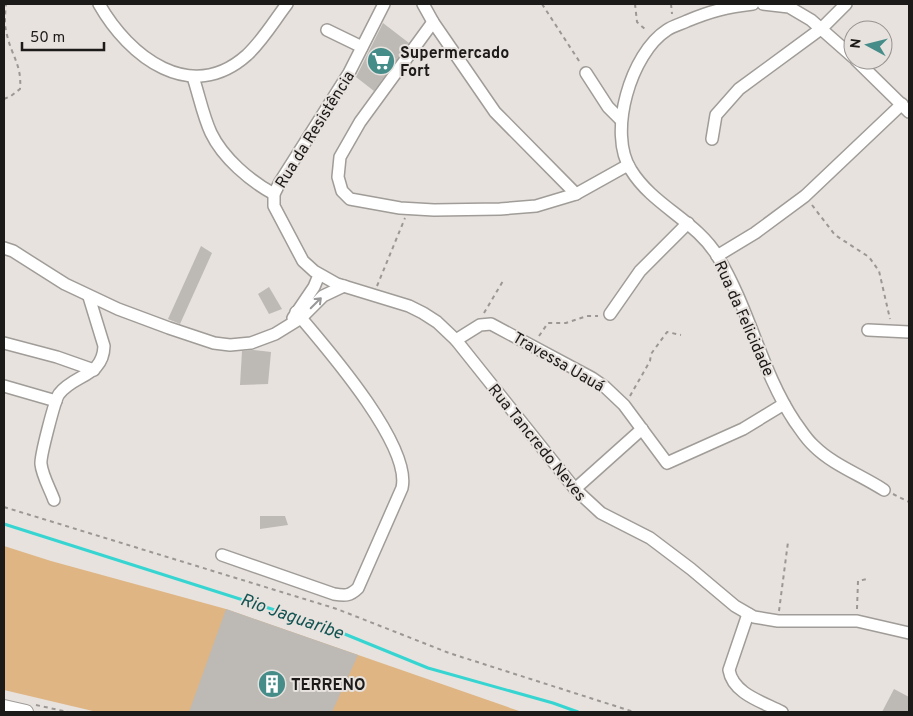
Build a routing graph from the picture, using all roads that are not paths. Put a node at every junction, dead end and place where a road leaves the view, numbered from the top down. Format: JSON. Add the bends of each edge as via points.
{"nodes":[{"id":1,"x":99,"y":4,"type":"edge"},
{"id":2,"x":287,"y":4,"type":"edge"},
{"id":3,"x":384,"y":4,"type":"edge"},
{"id":4,"x":423,"y":4,"type":"edge"},
{"id":5,"x":753,"y":4,"type":"edge"},
{"id":6,"x":763,"y":4,"type":"edge"},
{"id":7,"x":846,"y":4,"type":"edge"},
{"id":8,"x":433,"y":22,"type":"junction"},
{"id":9,"x":822,"y":28,"type":"junction"},
{"id":10,"x":328,"y":30,"type":"dead end"},
{"id":11,"x":362,"y":48,"type":"junction"},
{"id":12,"x":843,"y":48,"type":"edge"},
{"id":13,"x":865,"y":70,"type":"edge"},
{"id":14,"x":586,"y":73,"type":"road end"},
{"id":15,"x":194,"y":77,"type":"junction"},
{"id":16,"x":905,"y":108,"type":"edge"},
{"id":17,"x":620,"y":120,"type":"junction"},
{"id":18,"x":712,"y":139,"type":"dead end"},
{"id":19,"x":628,"y":165,"type":"junction"},
{"id":20,"x":274,"y":194,"type":"junction"},
{"id":21,"x":576,"y":194,"type":"junction"},
{"id":22,"x":688,"y":223,"type":"junction"},
{"id":23,"x":4,"y":248,"type":"edge"},
{"id":24,"x":718,"y":256,"type":"junction"},
{"id":25,"x":320,"y":275,"type":"junction"},
{"id":26,"x":344,"y":286,"type":"junction"},
{"id":27,"x":89,"y":296,"type":"junction"},
{"id":28,"x":610,"y":314,"type":"road end"},
{"id":29,"x":298,"y":315,"type":"junction"},
{"id":30,"x":868,"y":330,"type":"dead end"},
{"id":31,"x":909,"y":332,"type":"edge"},
{"id":32,"x":456,"y":340,"type":"junction"},
{"id":33,"x":4,"y":343,"type":"edge"},
{"id":34,"x":94,"y":370,"type":"junction"},
{"id":35,"x":4,"y":386,"type":"edge"},
{"id":36,"x":56,"y":400,"type":"junction"},
{"id":37,"x":784,"y":404,"type":"junction"},
{"id":38,"x":642,"y":429,"type":"junction"},
{"id":39,"x":575,"y":489,"type":"junction"},
{"id":40,"x":884,"y":490,"type":"road end"},
{"id":41,"x":54,"y":500,"type":"dead end"},
{"id":42,"x":222,"y":555,"type":"dead end"},
{"id":43,"x":748,"y":614,"type":"junction"},
{"id":44,"x":909,"y":632,"type":"edge"},
{"id":45,"x":4,"y":707,"type":"edge"},
{"id":46,"x":26,"y":712,"type":"edge"},
{"id":47,"x":782,"y":712,"type":"edge"}],
"edges":[{"from":1,"to":15,"type":"street","via":[[131,45],[156,66]]},
{"from":2,"to":15,"type":"street","via":[[258,43],[236,63]]},
{"from":3,"to":11,"type":"street","name":"Rua da Resistência"},
{"from":4,"to":8,"type":"street"},
{"from":5,"to":17,"type":"street","name":"Rua da Felicidade","via":[[711,11],[661,34],[639,64]]},
{"from":6,"to":9,"type":"street","via":[[789,7]]},
{"from":7,"to":9,"type":"street"},
{"from":8,"to":21,"type":"street","via":[[495,112]]},
{"from":8,"to":21,"type":"street","via":[[360,122],[340,157],[338,178],[342,191],[350,199],[409,209],[536,206]]},
{"from":9,"to":12,"type":"street"},
{"from":9,"to":18,"type":"street","via":[[738,89],[716,115]]},
{"from":10,"to":11,"type":"street"},
{"from":11,"to":20,"type":"street","name":"Rua da Resistência"},
{"from":13,"to":16,"type":"street"},
{"from":14,"to":17,"type":"street"},
{"from":15,"to":20,"type":"street","via":[[218,146],[253,180]]},
{"from":16,"to":24,"type":"street","via":[[805,196]]},
{"from":17,"to":19,"type":"street","name":"Rua da Felicidade"},
{"from":19,"to":21,"type":"street"},
{"from":19,"to":22,"type":"street","name":"Rua da Felicidade","via":[[655,198]]},
{"from":20,"to":25,"type":"street","name":"Rua da Resistência","via":[[274,206],[303,262]]},
{"from":22,"to":24,"type":"street","name":"Rua da Felicidade"},
{"from":22,"to":28,"type":"street","via":[[640,271]]},
{"from":23,"to":27,"type":"street"},
{"from":24,"to":37,"type":"street","name":"Rua da Felicidade"},
{"from":25,"to":26,"type":"street","name":"Rua da Resistência"},
{"from":25,"to":29,"type":"street"},
{"from":29,"to":26,"type":"street","one_way":true,"via":[[323,296]]},
{"from":26,"to":32,"type":"street","name":"Rua Tancredo Neves","via":[[424,313]]},
{"from":27,"to":29,"type":"street","via":[[169,328],[222,344],[260,340],[290,324]]},
{"from":27,"to":34,"type":"street","via":[[104,346],[102,358]]},
{"from":29,"to":42,"type":"street","via":[[384,428],[402,467],[402,488],[358,588],[348,596]]},
{"from":30,"to":31,"type":"street"},
{"from":32,"to":38,"type":"street","name":"Travessa Uauá","via":[[480,325],[491,324],[606,387],[624,404]]},
{"from":32,"to":39,"type":"street","name":"Rua Tancredo Neves"},
{"from":33,"to":34,"type":"street"},
{"from":34,"to":36,"type":"street","via":[[63,390]]},
{"from":35,"to":36,"type":"street"},
{"from":36,"to":41,"type":"street","via":[[40,463]]},
{"from":37,"to":38,"type":"street","name":"Travessa Uauá","via":[[743,429],[667,463]]},
{"from":37,"to":40,"type":"street","name":"Rua da Felicidade","via":[[814,446]]},
{"from":38,"to":39,"type":"street"},
{"from":39,"to":43,"type":"street","name":"Rua Tancredo Neves","via":[[601,513],[650,538]]},
{"from":43,"to":44,"type":"street","name":"Rua Tancredo Neves","via":[[762,620],[856,621]]},
{"from":43,"to":47,"type":"street","via":[[729,670],[731,680],[738,689]]},
{"from":45,"to":46,"type":"main road"}]}
